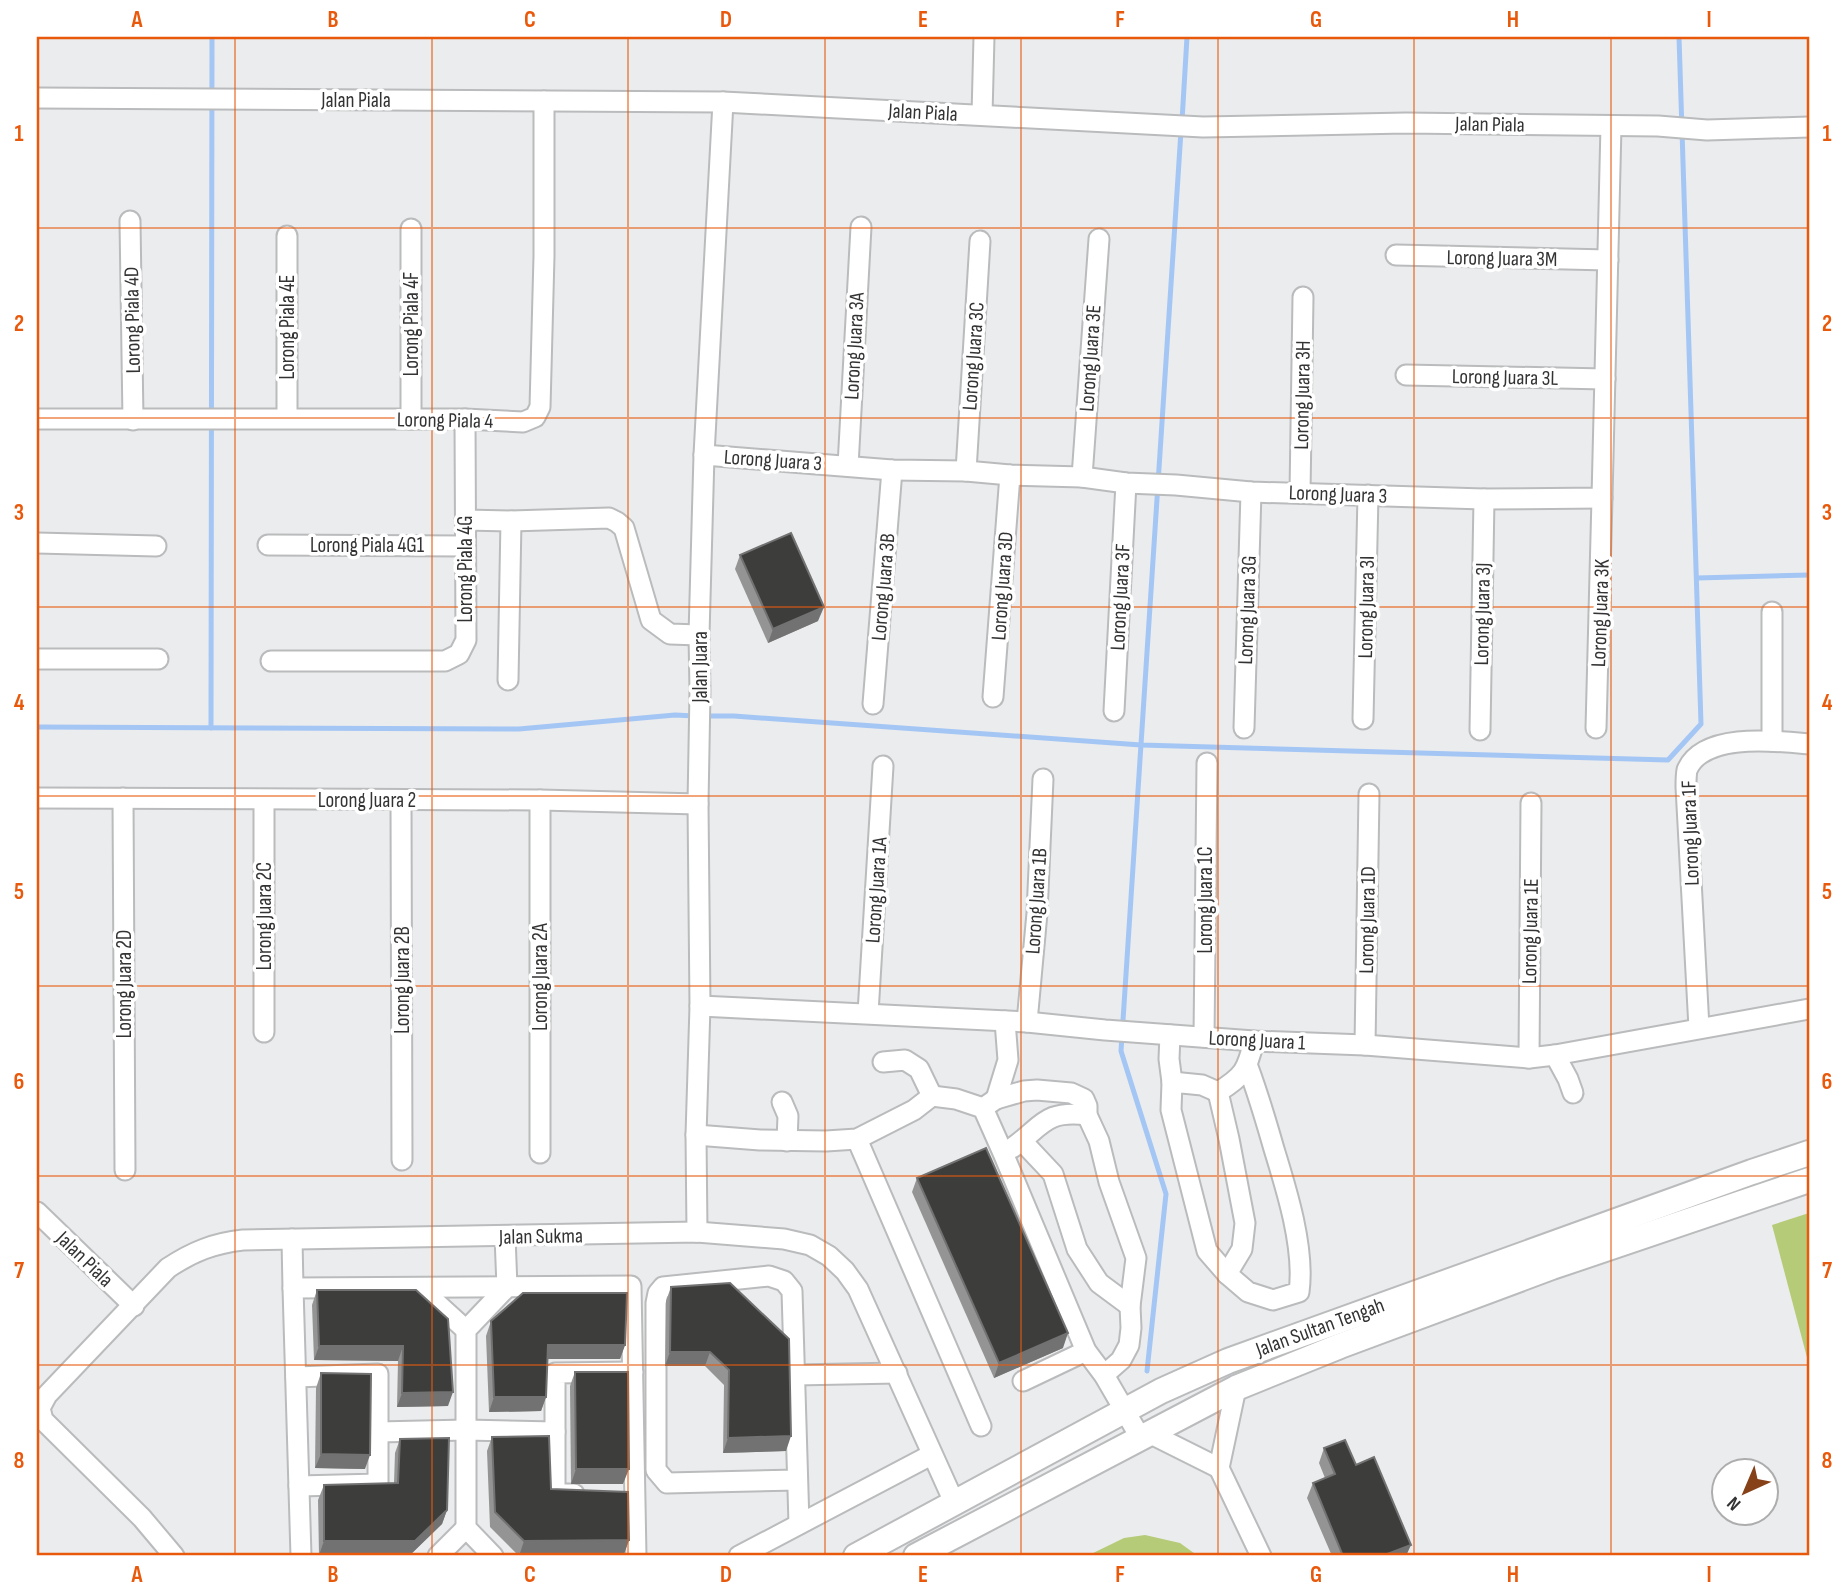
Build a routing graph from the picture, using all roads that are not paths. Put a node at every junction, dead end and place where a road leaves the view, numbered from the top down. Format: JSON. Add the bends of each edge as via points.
{"nodes":[{"id":1,"x":984,"y":37,"type":"edge"},
{"id":2,"x":37,"y":97,"type":"edge"},
{"id":3,"x":544,"y":101,"type":"junction"},
{"id":4,"x":723,"y":102,"type":"junction"},
{"id":5,"x":982,"y":115,"type":"junction"},
{"id":6,"x":1611,"y":126,"type":"junction"},
{"id":7,"x":1809,"y":127,"type":"edge"},
{"id":8,"x":130,"y":221,"type":"dead end"},
{"id":9,"x":861,"y":227,"type":"dead end"},
{"id":10,"x":411,"y":229,"type":"dead end"},
{"id":11,"x":287,"y":236,"type":"dead end"},
{"id":12,"x":1099,"y":239,"type":"dead end"},
{"id":13,"x":980,"y":241,"type":"dead end"},
{"id":14,"x":1396,"y":255,"type":"dead end"},
{"id":15,"x":1608,"y":260,"type":"junction"},
{"id":16,"x":1303,"y":297,"type":"dead end"},
{"id":17,"x":1406,"y":375,"type":"dead end"},
{"id":18,"x":1605,"y":379,"type":"junction"},
{"id":19,"x":287,"y":418,"type":"junction"},
{"id":20,"x":37,"y":419,"type":"edge"},
{"id":21,"x":411,"y":419,"type":"junction"},
{"id":22,"x":465,"y":419,"type":"junction"},
{"id":23,"x":133,"y":420,"type":"junction"},
{"id":24,"x":704,"y":455,"type":"junction"},
{"id":25,"x":848,"y":466,"type":"junction"},
{"id":26,"x":892,"y":470,"type":"junction"},
{"id":27,"x":966,"y":471,"type":"junction"},
{"id":28,"x":1010,"y":475,"type":"junction"},
{"id":29,"x":1082,"y":477,"type":"junction"},
{"id":30,"x":1136,"y":483,"type":"junction"},
{"id":31,"x":1251,"y":492,"type":"junction"},
{"id":32,"x":1300,"y":493,"type":"junction"},
{"id":33,"x":1368,"y":495,"type":"junction"},
{"id":34,"x":1602,"y":498,"type":"junction"},
{"id":35,"x":1484,"y":499,"type":"junction"},
{"id":36,"x":465,"y":520,"type":"junction"},
{"id":37,"x":511,"y":521,"type":"junction"},
{"id":38,"x":37,"y":543,"type":"edge"},
{"id":39,"x":268,"y":545,"type":"dead end"},
{"id":40,"x":156,"y":546,"type":"dead end"},
{"id":41,"x":465,"y":546,"type":"junction"},
{"id":42,"x":1772,"y":612,"type":"dead end"},
{"id":43,"x":699,"y":635,"type":"junction"},
{"id":44,"x":37,"y":659,"type":"edge"},
{"id":45,"x":158,"y":659,"type":"dead end"},
{"id":46,"x":271,"y":661,"type":"dead end"},
{"id":47,"x":508,"y":680,"type":"dead end"},
{"id":48,"x":993,"y":697,"type":"dead end"},
{"id":49,"x":873,"y":704,"type":"dead end"},
{"id":50,"x":1114,"y":711,"type":"dead end"},
{"id":51,"x":1363,"y":719,"type":"dead end"},
{"id":52,"x":1596,"y":728,"type":"dead end"},
{"id":53,"x":1244,"y":729,"type":"dead end"},
{"id":54,"x":1480,"y":730,"type":"dead end"},
{"id":55,"x":1772,"y":741,"type":"junction"},
{"id":56,"x":1809,"y":744,"type":"edge"},
{"id":57,"x":1207,"y":763,"type":"dead end"},
{"id":58,"x":883,"y":766,"type":"dead end"},
{"id":59,"x":1043,"y":779,"type":"dead end"},
{"id":60,"x":1369,"y":794,"type":"dead end"},
{"id":61,"x":37,"y":799,"type":"edge"},
{"id":62,"x":123,"y":799,"type":"junction"},
{"id":63,"x":264,"y":800,"type":"junction"},
{"id":64,"x":401,"y":800,"type":"junction"},
{"id":65,"x":540,"y":800,"type":"junction"},
{"id":66,"x":1531,"y":803,"type":"dead end"},
{"id":67,"x":698,"y":804,"type":"junction"},
{"id":68,"x":700,"y":1006,"type":"junction"},
{"id":69,"x":1809,"y":1009,"type":"edge"},
{"id":70,"x":868,"y":1013,"type":"junction"},
{"id":71,"x":1005,"y":1021,"type":"junction"},
{"id":72,"x":1027,"y":1022,"type":"junction"},
{"id":73,"x":1699,"y":1028,"type":"junction"},
{"id":74,"x":264,"y":1032,"type":"dead end"},
{"id":75,"x":1170,"y":1035,"type":"junction"},
{"id":76,"x":1204,"y":1037,"type":"junction"},
{"id":77,"x":1254,"y":1041,"type":"junction"},
{"id":78,"x":1365,"y":1045,"type":"junction"},
{"id":79,"x":1555,"y":1055,"type":"junction"},
{"id":80,"x":1529,"y":1058,"type":"junction"},
{"id":81,"x":1008,"y":1060,"type":"junction"},
{"id":82,"x":883,"y":1062,"type":"dead end"},
{"id":83,"x":1248,"y":1066,"type":"junction"},
{"id":84,"x":1172,"y":1082,"type":"junction"},
{"id":85,"x":1037,"y":1090,"type":"junction"},
{"id":86,"x":1218,"y":1092,"type":"junction"},
{"id":87,"x":1573,"y":1093,"type":"dead end"},
{"id":88,"x":932,"y":1096,"type":"junction"},
{"id":89,"x":782,"y":1102,"type":"dead end"},
{"id":90,"x":990,"y":1104,"type":"junction"},
{"id":91,"x":1087,"y":1115,"type":"junction"},
{"id":92,"x":696,"y":1135,"type":"junction"},
{"id":93,"x":857,"y":1139,"type":"junction"},
{"id":94,"x":787,"y":1141,"type":"junction"},
{"id":95,"x":1022,"y":1141,"type":"junction"},
{"id":96,"x":540,"y":1153,"type":"dead end"},
{"id":97,"x":1003,"y":1153,"type":"junction"},
{"id":98,"x":1809,"y":1153,"type":"edge"},
{"id":99,"x":402,"y":1160,"type":"dead end"},
{"id":100,"x":125,"y":1170,"type":"dead end"},
{"id":101,"x":1809,"y":1180,"type":"edge"},
{"id":102,"x":37,"y":1212,"type":"edge"},
{"id":103,"x":696,"y":1232,"type":"junction"},
{"id":104,"x":505,"y":1236,"type":"junction"},
{"id":105,"x":292,"y":1239,"type":"junction"},
{"id":106,"x":1227,"y":1274,"type":"junction"},
{"id":107,"x":420,"y":1287,"type":"junction"},
{"id":108,"x":507,"y":1287,"type":"junction"},
{"id":109,"x":293,"y":1288,"type":"junction"},
{"id":110,"x":134,"y":1306,"type":"junction"},
{"id":111,"x":1129,"y":1306,"type":"junction"},
{"id":112,"x":466,"y":1330,"type":"junction"},
{"id":113,"x":1086,"y":1351,"type":"junction"},
{"id":114,"x":633,"y":1371,"type":"junction"},
{"id":115,"x":897,"y":1373,"type":"junction"},
{"id":116,"x":795,"y":1375,"type":"junction"},
{"id":117,"x":1104,"y":1375,"type":"junction"},
{"id":118,"x":296,"y":1377,"type":"junction"},
{"id":119,"x":1023,"y":1381,"type":"dead end"},
{"id":120,"x":1236,"y":1388,"type":"junction"},
{"id":121,"x":1125,"y":1411,"type":"junction"},
{"id":122,"x":981,"y":1426,"type":"dead end"},
{"id":123,"x":466,"y":1430,"type":"junction"},
{"id":124,"x":378,"y":1432,"type":"junction"},
{"id":125,"x":555,"y":1432,"type":"junction"},
{"id":126,"x":1145,"y":1435,"type":"junction"},
{"id":127,"x":931,"y":1455,"type":"junction"},
{"id":128,"x":1219,"y":1468,"type":"junction"},
{"id":129,"x":797,"y":1480,"type":"junction"},
{"id":130,"x":299,"y":1486,"type":"junction"},
{"id":131,"x":595,"y":1495,"type":"edge"},
{"id":132,"x":954,"y":1502,"type":"junction"},
{"id":133,"x":142,"y":1518,"type":"junction"},
{"id":134,"x":799,"y":1524,"type":"junction"},
{"id":135,"x":466,"y":1528,"type":"junction"},
{"id":136,"x":174,"y":1556,"type":"edge"},
{"id":137,"x":189,"y":1556,"type":"edge"},
{"id":138,"x":301,"y":1556,"type":"edge"},
{"id":139,"x":438,"y":1556,"type":"edge"},
{"id":140,"x":493,"y":1556,"type":"edge"},
{"id":141,"x":636,"y":1556,"type":"edge"},
{"id":142,"x":739,"y":1556,"type":"edge"},
{"id":143,"x":856,"y":1556,"type":"edge"},
{"id":144,"x":916,"y":1556,"type":"edge"},
{"id":145,"x":1261,"y":1556,"type":"edge"}],
"edges":[{"from":1,"to":5,"type":"street"},
{"from":2,"to":3,"type":"street","name":"Jalan Piala"},
{"from":3,"to":4,"type":"street","name":"Jalan Piala"},
{"from":3,"to":22,"type":"street","name":"Lorong Piala 4","via":[[540,407],[535,418],[523,422]]},
{"from":4,"to":5,"type":"street","name":"Jalan Piala"},
{"from":4,"to":24,"type":"street","name":"Jalan Juara"},
{"from":5,"to":6,"type":"street","name":"Jalan Piala","via":[[1203,127],[1406,123]]},
{"from":6,"to":7,"type":"street","name":"Jalan Piala","via":[[1707,130]]},
{"from":6,"to":15,"type":"street"},
{"from":8,"to":23,"type":"street","name":"Lorong Piala 4D"},
{"from":9,"to":25,"type":"street","name":"Lorong Juara 3A"},
{"from":10,"to":21,"type":"street","name":"Lorong Piala 4F"},
{"from":11,"to":19,"type":"street","name":"Lorong Piala 4E"},
{"from":12,"to":29,"type":"street","name":"Lorong Juara 3E"},
{"from":13,"to":27,"type":"street","name":"Lorong Juara 3C"},
{"from":14,"to":15,"type":"street","name":"Lorong Juara 3M"},
{"from":15,"to":18,"type":"street"},
{"from":16,"to":32,"type":"street","name":"Lorong Juara 3H"},
{"from":17,"to":18,"type":"street","name":"Lorong Juara 3L"},
{"from":18,"to":34,"type":"street"},
{"from":19,"to":21,"type":"street","name":"Lorong Piala 4"},
{"from":19,"to":23,"type":"street","name":"Lorong Piala 4"},
{"from":20,"to":23,"type":"street","name":"Lorong Piala 4"},
{"from":21,"to":22,"type":"street","name":"Lorong Piala 4"},
{"from":22,"to":36,"type":"street","name":"Lorong Piala 4G"},
{"from":24,"to":25,"type":"street","name":"Lorong Juara 3"},
{"from":24,"to":43,"type":"street","name":"Jalan Juara"},
{"from":25,"to":26,"type":"street","name":"Lorong Juara 3"},
{"from":26,"to":27,"type":"street","name":"Lorong Juara 3"},
{"from":26,"to":49,"type":"street","name":"Lorong Juara 3B"},
{"from":27,"to":28,"type":"street","name":"Lorong Juara 3"},
{"from":28,"to":29,"type":"street","name":"Lorong Juara 3"},
{"from":28,"to":48,"type":"street","name":"Lorong Juara 3D"},
{"from":29,"to":30,"type":"street","name":"Lorong Juara 3"},
{"from":30,"to":31,"type":"street","name":"Lorong Juara 3"},
{"from":30,"to":50,"type":"street","name":"Lorong Juara 3F"},
{"from":31,"to":32,"type":"street","name":"Lorong Juara 3"},
{"from":31,"to":53,"type":"street","name":"Lorong Juara 3G"},
{"from":32,"to":33,"type":"street","name":"Lorong Juara 3"},
{"from":33,"to":35,"type":"street","name":"Lorong Juara 3"},
{"from":33,"to":51,"type":"street","name":"Lorong Juara 3I"},
{"from":34,"to":35,"type":"street","name":"Lorong Juara 3"},
{"from":34,"to":52,"type":"street","name":"Lorong Juara 3K"},
{"from":35,"to":54,"type":"street","name":"Lorong Juara 3J"},
{"from":36,"to":37,"type":"street"},
{"from":36,"to":41,"type":"street","name":"Lorong Piala 4G"},
{"from":37,"to":43,"type":"street","via":[[609,518],[617,522],[630,544],[651,620],[670,634]]},
{"from":37,"to":47,"type":"street"},
{"from":38,"to":40,"type":"street"},
{"from":39,"to":41,"type":"street","name":"Lorong Piala 4G1"},
{"from":41,"to":46,"type":"street","name":"Lorong Piala 4G","via":[[466,640],[458,654],[445,661]]},
{"from":42,"to":55,"type":"street"},
{"from":43,"to":67,"type":"street","name":"Jalan Juara"},
{"from":44,"to":45,"type":"street"},
{"from":55,"to":56,"type":"street","name":"Lorong Juara 1F"},
{"from":55,"to":73,"type":"street","name":"Lorong Juara 1F","via":[[1718,744],[1693,761],[1687,771]]},
{"from":57,"to":76,"type":"street","name":"Lorong Juara 1C"},
{"from":58,"to":70,"type":"street","name":"Lorong Juara 1A"},
{"from":59,"to":72,"type":"street","name":"Lorong Juara 1B"},
{"from":60,"to":78,"type":"street","name":"Lorong Juara 1D"},
{"from":61,"to":62,"type":"street","name":"Lorong Juara 2"},
{"from":62,"to":63,"type":"street","name":"Lorong Juara 2"},
{"from":62,"to":100,"type":"street","name":"Lorong Juara 2D"},
{"from":63,"to":64,"type":"street","name":"Lorong Juara 2"},
{"from":63,"to":74,"type":"street","name":"Lorong Juara 2C"},
{"from":64,"to":65,"type":"street","name":"Lorong Juara 2"},
{"from":64,"to":99,"type":"street","name":"Lorong Juara 2B"},
{"from":65,"to":67,"type":"street","name":"Lorong Juara 2"},
{"from":65,"to":96,"type":"street","name":"Lorong Juara 2A"},
{"from":66,"to":80,"type":"street","name":"Lorong Juara 1E"},
{"from":67,"to":68,"type":"street","name":"Jalan Juara"},
{"from":68,"to":70,"type":"street","name":"Lorong Juara 1"},
{"from":68,"to":92,"type":"street","name":"Jalan Juara"},
{"from":69,"to":73,"type":"street","name":"Lorong Juara 1"},
{"from":70,"to":71,"type":"street","name":"Lorong Juara 1"},
{"from":71,"to":72,"type":"street","name":"Lorong Juara 1"},
{"from":71,"to":81,"type":"street"},
{"from":72,"to":75,"type":"street","name":"Lorong Juara 1"},
{"from":73,"to":79,"type":"street","name":"Lorong Juara 1"},
{"from":75,"to":76,"type":"street","name":"Lorong Juara 1"},
{"from":75,"to":84,"type":"street"},
{"from":76,"to":77,"type":"street","name":"Lorong Juara 1"},
{"from":77,"to":78,"type":"street","name":"Lorong Juara 1"},
{"from":77,"to":83,"type":"street"},
{"from":78,"to":80,"type":"street","name":"Lorong Juara 1"},
{"from":79,"to":80,"type":"street","name":"Lorong Juara 1"},
{"from":79,"to":87,"type":"street"},
{"from":81,"to":85,"type":"street"},
{"from":81,"to":90,"type":"street"},
{"from":82,"to":88,"type":"street","via":[[905,1060],[919,1069]]},
{"from":83,"to":86,"type":"street"},
{"from":83,"to":106,"type":"street","via":[[1291,1203],[1298,1292],[1273,1300],[1248,1292]]},
{"from":84,"to":86,"type":"street"},
{"from":84,"to":106,"type":"street","via":[[1171,1110],[1207,1251]]},
{"from":85,"to":90,"type":"street"},
{"from":85,"to":91,"type":"street","via":[[1079,1096]]},
{"from":86,"to":106,"type":"street","via":[[1245,1223],[1242,1249]]},
{"from":88,"to":90,"type":"street"},
{"from":88,"to":93,"type":"street"},
{"from":89,"to":94,"type":"street","via":[[788,1116]]},
{"from":90,"to":97,"type":"street"},
{"from":91,"to":95,"type":"street","via":[[1068,1113],[1051,1118]]},
{"from":91,"to":111,"type":"street","via":[[1136,1258]]},
{"from":92,"to":94,"type":"street"},
{"from":92,"to":103,"type":"street","name":"Jalan Juara"},
{"from":93,"to":94,"type":"street"},
{"from":93,"to":122,"type":"street"},
{"from":95,"to":97,"type":"street"},
{"from":95,"to":111,"type":"street","via":[[1053,1174],[1077,1249],[1099,1283]]},
{"from":97,"to":113,"type":"street"},
{"from":98,"to":121,"type":"main road","name":"Jalan Sultan Tengah","via":[[1239,1357]]},
{"from":101,"to":120,"type":"main road","name":"Jalan Sultan Tengah","via":[[1552,1267]]},
{"from":102,"to":110,"type":"street","name":"Jalan Piala"},
{"from":103,"to":104,"type":"street","name":"Jalan Sukma"},
{"from":103,"to":115,"type":"street","name":"Jalan Sukma","via":[[784,1239],[810,1245],[829,1256],[858,1289]]},
{"from":104,"to":105,"type":"street","name":"Jalan Sukma"},
{"from":104,"to":108,"type":"street"},
{"from":105,"to":109,"type":"street"},
{"from":105,"to":110,"type":"street","name":"Jalan Sukma","via":[[223,1242],[202,1248],[168,1268]]},
{"from":107,"to":108,"type":"street"},
{"from":107,"to":109,"type":"street"},
{"from":107,"to":112,"type":"street"},
{"from":108,"to":112,"type":"street"},
{"from":108,"to":114,"type":"street","via":[[631,1286]]},
{"from":109,"to":118,"type":"street"},
{"from":110,"to":133,"type":"street","name":"Jalan Sukma","via":[[47,1395],[40,1408],[43,1420]]},
{"from":111,"to":117,"type":"street","via":[[1129,1345]]},
{"from":112,"to":123,"type":"street"},
{"from":113,"to":117,"type":"street"},
{"from":113,"to":119,"type":"street"},
{"from":114,"to":125,"type":"street","via":[[555,1373]]},
{"from":114,"to":141,"type":"street","via":[[628,1496]]},
{"from":115,"to":116,"type":"street"},
{"from":115,"to":127,"type":"street","name":"Jalan Sukma"},
{"from":116,"to":129,"type":"street"},
{"from":116,"to":129,"type":"street","via":[[792,1291],[784,1281],[769,1276],[737,1278],[671,1285],[658,1293],[656,1470],[667,1483]]},
{"from":117,"to":121,"type":"street"},
{"from":118,"to":124,"type":"street","via":[[378,1374]]},
{"from":118,"to":130,"type":"street"},
{"from":120,"to":126,"type":"main road","name":"Jalan Sultan Tengah"},
{"from":120,"to":128,"type":"street"},
{"from":121,"to":126,"type":"street"},
{"from":121,"to":132,"type":"main road","name":"Jalan Sultan Tengah"},
{"from":123,"to":124,"type":"street"},
{"from":123,"to":125,"type":"street"},
{"from":123,"to":135,"type":"street"},
{"from":124,"to":130,"type":"street","via":[[378,1484]]},
{"from":125,"to":131,"type":"street","via":[[555,1494]]},
{"from":126,"to":128,"type":"street"},
{"from":126,"to":144,"type":"main road","name":"Jalan Sultan Tengah"},
{"from":127,"to":132,"type":"street","name":"Jalan Sukma"},
{"from":127,"to":134,"type":"street"},
{"from":128,"to":145,"type":"street"},
{"from":129,"to":134,"type":"street"},
{"from":130,"to":138,"type":"street"},
{"from":132,"to":143,"type":"main road","name":"Jalan Sultan Tengah"},
{"from":133,"to":136,"type":"street"},
{"from":133,"to":137,"type":"street"},
{"from":134,"to":142,"type":"street"},
{"from":135,"to":139,"type":"street"},
{"from":135,"to":140,"type":"street"}]}
